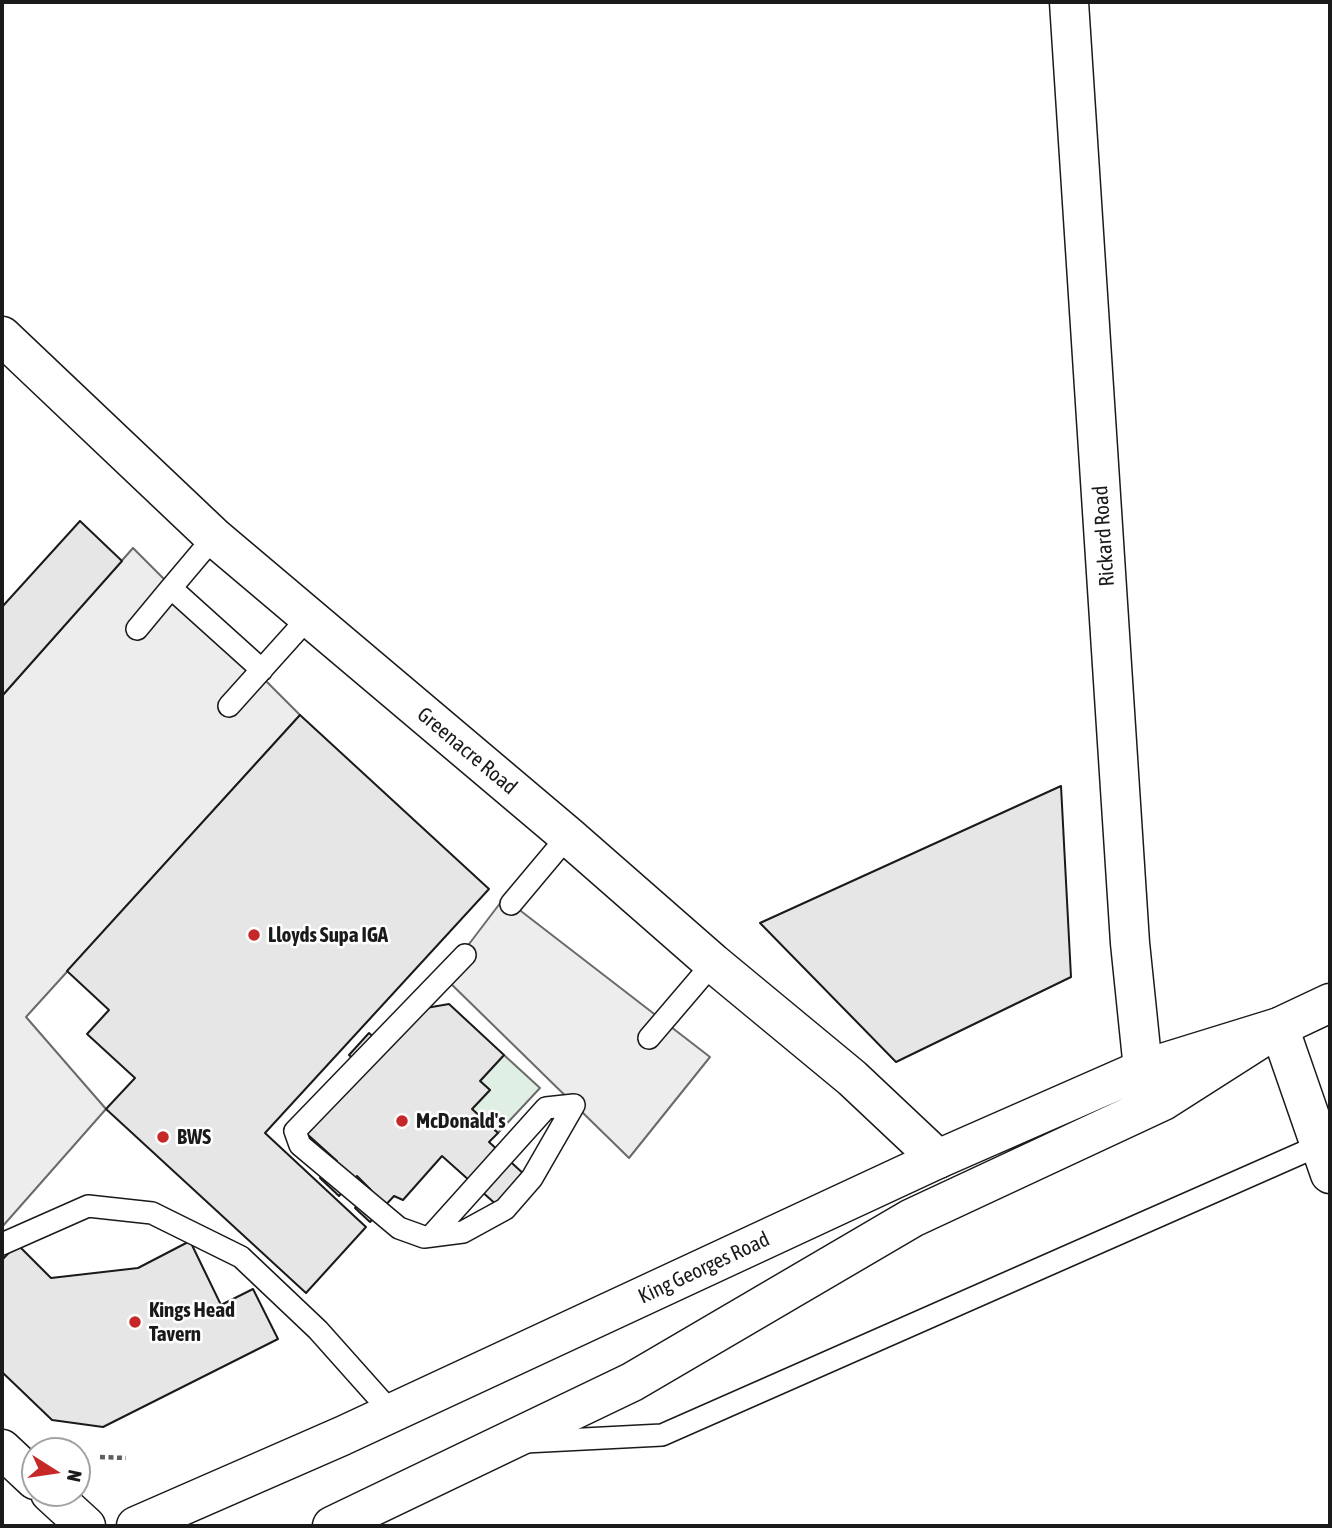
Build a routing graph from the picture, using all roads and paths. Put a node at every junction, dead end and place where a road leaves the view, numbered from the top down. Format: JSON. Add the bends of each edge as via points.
{"nodes":[{"id":1,"x":1069,"y":2,"type":"edge"},
{"id":2,"x":2,"y":336,"type":"edge"},
{"id":3,"x":214,"y":537,"type":"junction"},
{"id":4,"x":170,"y":588,"type":"junction"},
{"id":5,"x":308,"y":618,"type":"junction"},
{"id":6,"x":137,"y":629,"type":"dead end"},
{"id":7,"x":262,"y":670,"type":"junction"},
{"id":8,"x":229,"y":706,"type":"dead end"},
{"id":9,"x":568,"y":836,"type":"junction"},
{"id":10,"x":511,"y":904,"type":"dead end"},
{"id":11,"x":465,"y":955,"type":"dead end"},
{"id":12,"x":713,"y":963,"type":"junction"},
{"id":13,"x":1330,"y":1003,"type":"edge"},
{"id":14,"x":1279,"y":1027,"type":"junction"},
{"id":15,"x":649,"y":1038,"type":"dead end"},
{"id":16,"x":1143,"y":1069,"type":"junction"},
{"id":17,"x":938,"y":1159,"type":"junction"},
{"id":18,"x":1325,"y":1159,"type":"edge"},
{"id":19,"x":431,"y":1237,"type":"junction"},
{"id":20,"x":2,"y":1244,"type":"edge"},
{"id":21,"x":392,"y":1413,"type":"junction"},
{"id":22,"x":503,"y":1443,"type":"junction"},
{"id":23,"x":2,"y":1449,"type":"edge"},
{"id":24,"x":100,"y":1457,"type":"dead end"},
{"id":25,"x":127,"y":1458,"type":"dead end"},
{"id":26,"x":21,"y":1466,"type":"edge"},
{"id":27,"x":65,"y":1507,"type":"edge"},
{"id":28,"x":336,"y":1525,"type":"edge"},
{"id":29,"x":86,"y":1526,"type":"edge"},
{"id":30,"x":136,"y":1526,"type":"edge"}],
"edges":[{"from":1,"to":16,"type":"main road","name":"Rickard Road","via":[[1130,943]]},
{"from":2,"to":3,"type":"main road","name":"Greenacre Road"},
{"from":3,"to":4,"type":"lane"},
{"from":3,"to":5,"type":"main road","name":"Greenacre Road"},
{"from":4,"to":6,"type":"lane"},
{"from":4,"to":7,"type":"lane"},
{"from":5,"to":7,"type":"lane"},
{"from":5,"to":9,"type":"main road","name":"Greenacre Road"},
{"from":7,"to":8,"type":"lane"},
{"from":9,"to":10,"type":"lane"},
{"from":9,"to":12,"type":"main road","name":"Greenacre Road"},
{"from":11,"to":19,"type":"lane","via":[[295,1131],[300,1145],[399,1228]]},
{"from":12,"to":15,"type":"lane"},
{"from":12,"to":17,"type":"main road","name":"Greenacre Road","via":[[852,1078]]},
{"from":13,"to":14,"type":"main road","name":"King Georges Road"},
{"from":14,"to":16,"type":"main road","name":"King Georges Road"},
{"from":14,"to":18,"type":"main road"},
{"from":14,"to":22,"type":"main road","name":"King Georges Road","via":[[1163,1101],[912,1217],[632,1382]]},
{"from":16,"to":17,"type":"main road","name":"King Georges Road"},
{"from":17,"to":21,"type":"main road","name":"King Georges Road"},
{"from":18,"to":22,"type":"lane","via":[[662,1436]]},
{"from":19,"to":19,"type":"lane","via":[[546,1108],[574,1105],[532,1178],[505,1209],[463,1232]]},
{"from":20,"to":21,"type":"lane","via":[[88,1206],[152,1213],[241,1257],[318,1330]]},
{"from":21,"to":30,"type":"main road","name":"King Georges Road"},
{"from":22,"to":28,"type":"main road","name":"King Georges Road"},
{"from":23,"to":26,"type":"main road"},
{"from":24,"to":25,"type":"path"},
{"from":27,"to":29,"type":"main road"}]}
